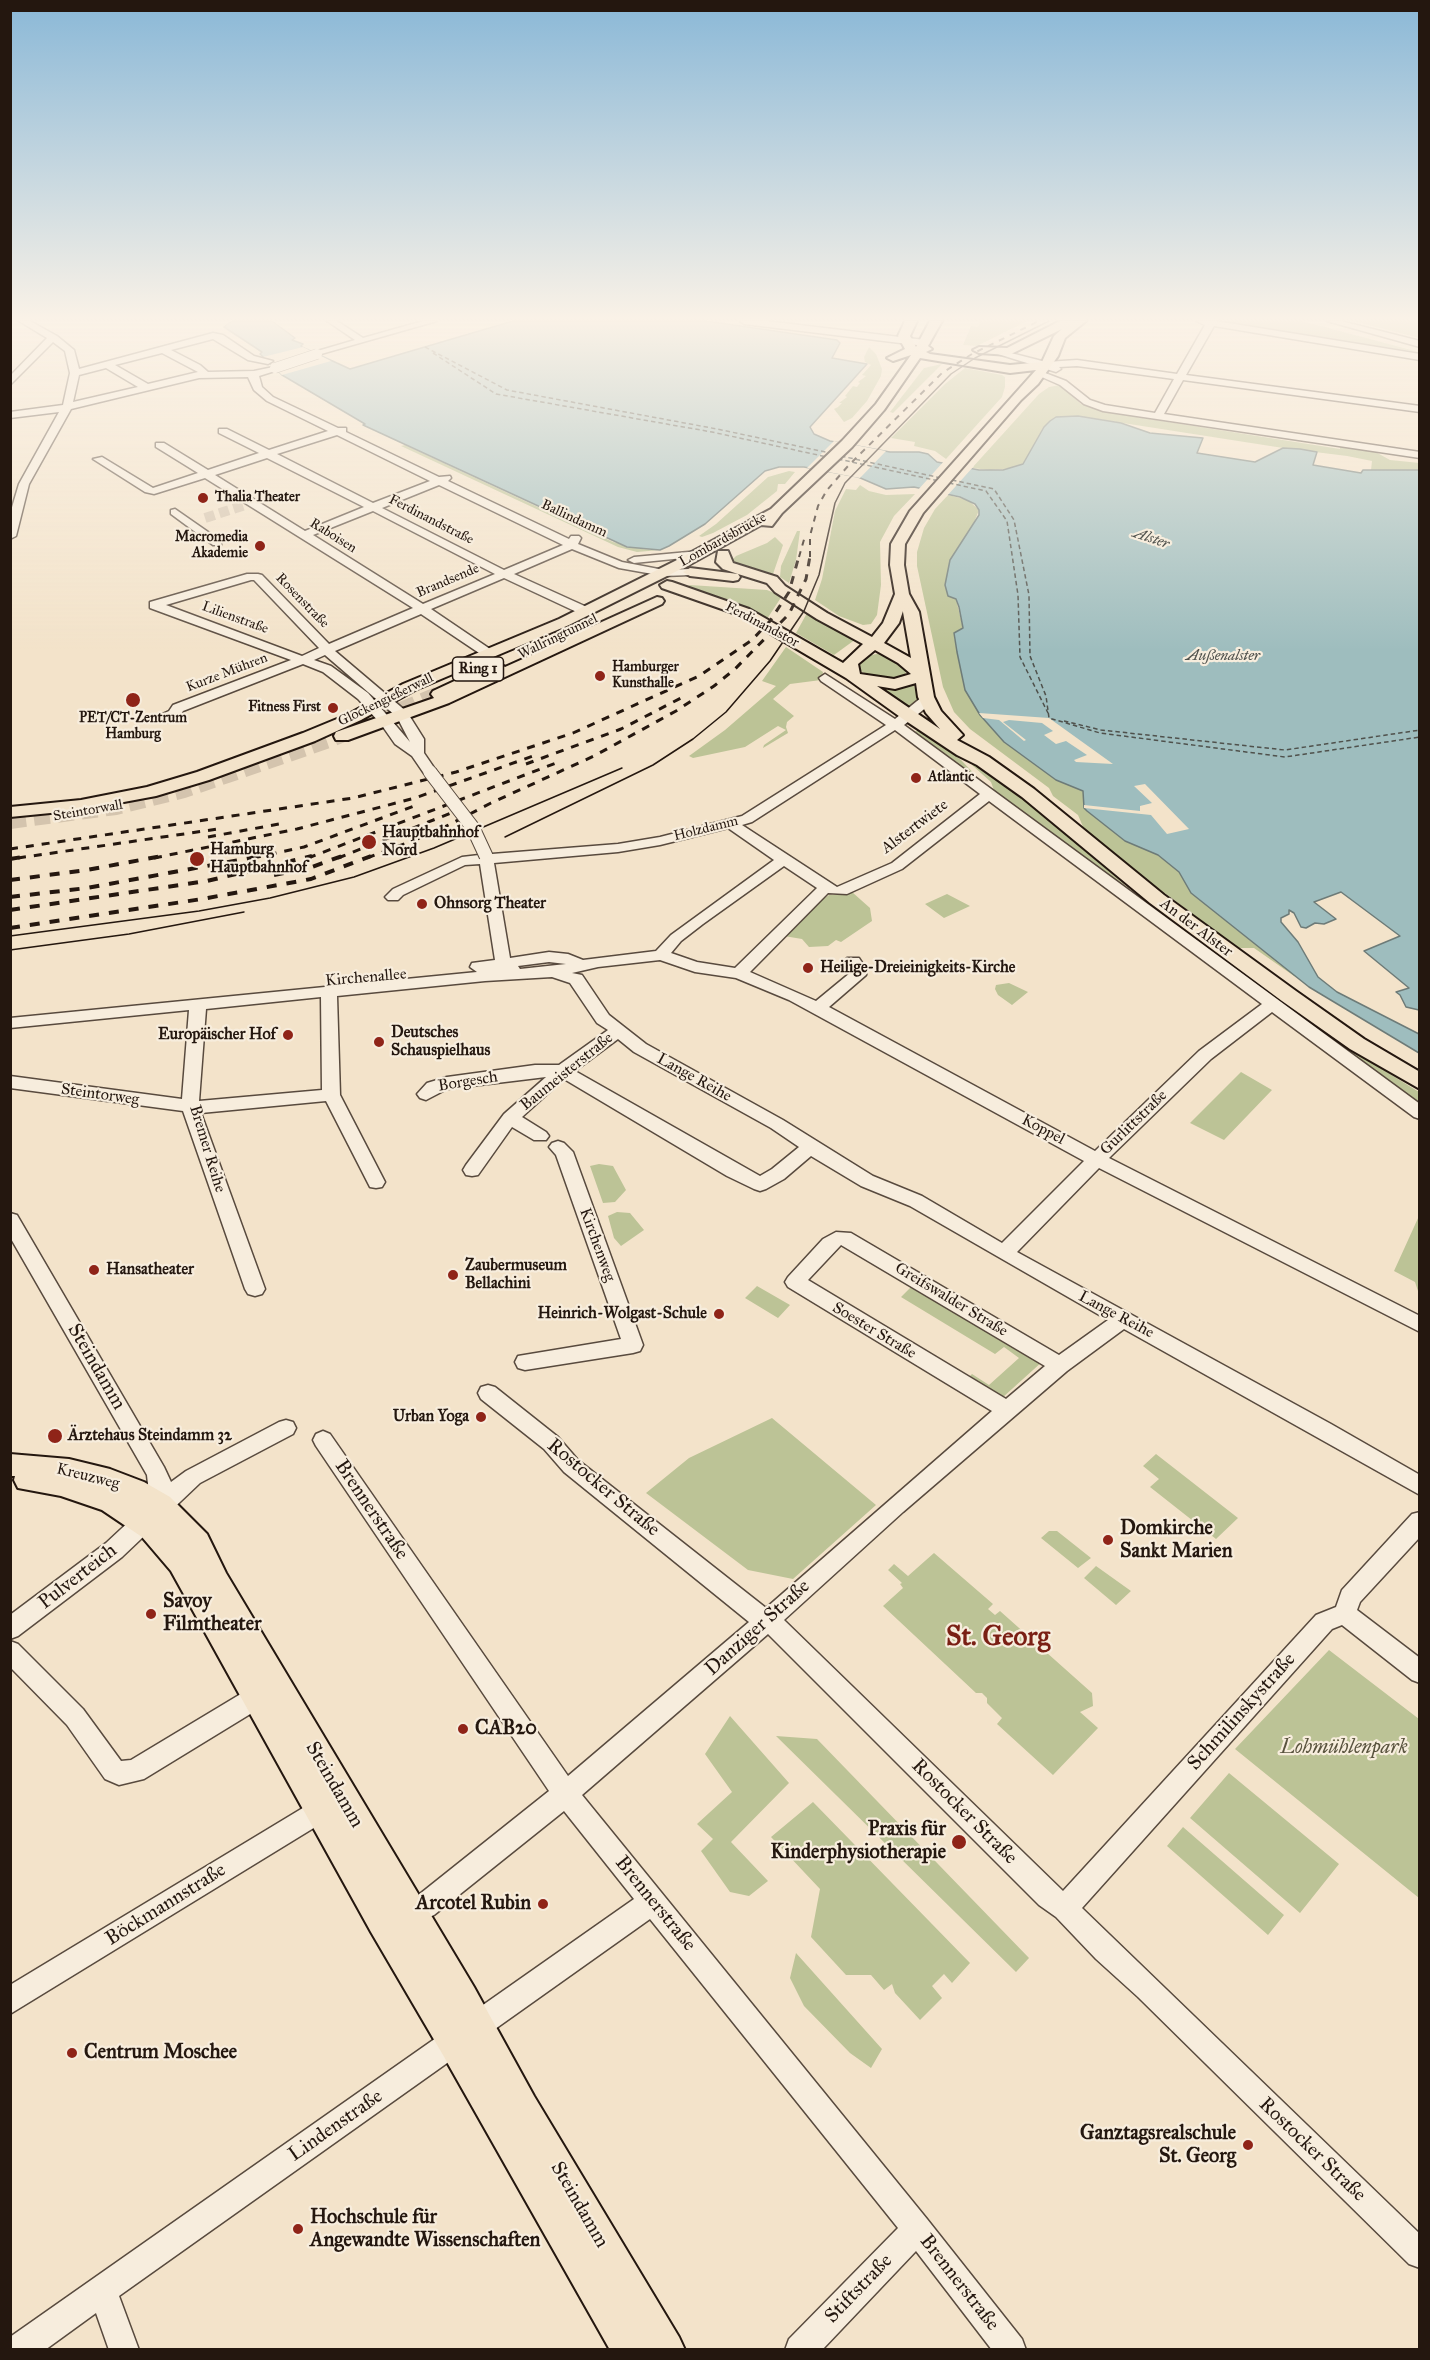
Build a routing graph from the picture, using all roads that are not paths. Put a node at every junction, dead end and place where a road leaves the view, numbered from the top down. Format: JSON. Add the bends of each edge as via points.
{"nodes":[{"id":1,"x":54,"y":431,"type":"edge"},
{"id":2,"x":223,"y":431,"type":"dead end"},
{"id":3,"x":335,"y":431,"type":"edge"},
{"id":4,"x":346,"y":431,"type":"edge"},
{"id":5,"x":858,"y":431,"type":"edge"},
{"id":6,"x":987,"y":431,"type":"edge"},
{"id":7,"x":1254,"y":431,"type":"edge"},
{"id":8,"x":160,"y":445,"type":"dead end"},
{"id":9,"x":265,"y":454,"type":"junction"},
{"id":10,"x":1414,"y":454,"type":"edge"},
{"id":11,"x":98,"y":459,"type":"dead end"},
{"id":12,"x":208,"y":473,"type":"junction"},
{"id":13,"x":445,"y":479,"type":"junction"},
{"id":14,"x":375,"y":508,"type":"junction"},
{"id":15,"x":175,"y":512,"type":"dead end"},
{"id":16,"x":775,"y":512,"type":"junction"},
{"id":17,"x":206,"y":518,"type":"tunnel mouth"},
{"id":18,"x":190,"y":523,"type":"junction"},
{"id":19,"x":304,"y":535,"type":"junction"},
{"id":20,"x":10,"y":536,"type":"edge"},
{"id":21,"x":573,"y":540,"type":"junction"},
{"id":22,"x":217,"y":543,"type":"dead end"},
{"id":23,"x":699,"y":554,"type":"junction"},
{"id":24,"x":723,"y":554,"type":"junction"},
{"id":25,"x":625,"y":564,"type":"junction"},
{"id":26,"x":504,"y":574,"type":"junction"},
{"id":27,"x":678,"y":577,"type":"junction"},
{"id":28,"x":733,"y":577,"type":"dead end"},
{"id":29,"x":624,"y":592,"type":"junction"},
{"id":30,"x":902,"y":594,"type":"junction"},
{"id":31,"x":657,"y":601,"type":"dead end"},
{"id":32,"x":154,"y":605,"type":"joint"},
{"id":33,"x":421,"y":608,"type":"junction"},
{"id":34,"x":585,"y":611,"type":"junction"},
{"id":35,"x":564,"y":622,"type":"junction"},
{"id":36,"x":579,"y":627,"type":"junction"},
{"id":37,"x":872,"y":637,"type":"junction"},
{"id":38,"x":568,"y":642,"type":"junction"},
{"id":39,"x":540,"y":647,"type":"junction"},
{"id":40,"x":327,"y":649,"type":"junction"},
{"id":41,"x":489,"y":654,"type":"junction"},
{"id":42,"x":304,"y":660,"type":"junction"},
{"id":43,"x":852,"y":667,"type":"junction"},
{"id":44,"x":922,"y":676,"type":"junction"},
{"id":45,"x":825,"y":678,"type":"dead end"},
{"id":46,"x":927,"y":700,"type":"junction"},
{"id":47,"x":379,"y":704,"type":"junction"},
{"id":48,"x":394,"y":718,"type":"junction"},
{"id":49,"x":163,"y":719,"type":"dead end"},
{"id":50,"x":915,"y":720,"type":"junction"},
{"id":51,"x":893,"y":725,"type":"junction"},
{"id":52,"x":983,"y":761,"type":"junction"},
{"id":53,"x":163,"y":792,"type":"junction"},
{"id":54,"x":989,"y":794,"type":"junction"},
{"id":55,"x":10,"y":812,"type":"edge"},
{"id":56,"x":10,"y":822,"type":"edge"},
{"id":57,"x":731,"y":823,"type":"junction"},
{"id":58,"x":486,"y":857,"type":"junction"},
{"id":59,"x":784,"y":859,"type":"junction"},
{"id":60,"x":826,"y":887,"type":"junction"},
{"id":61,"x":393,"y":897,"type":"dead end"},
{"id":62,"x":661,"y":955,"type":"junction"},
{"id":63,"x":853,"y":961,"type":"dead end"},
{"id":64,"x":503,"y":963,"type":"junction"},
{"id":65,"x":581,"y":966,"type":"junction"},
{"id":66,"x":552,"y":972,"type":"junction"},
{"id":67,"x":530,"y":973,"type":"junction"},
{"id":68,"x":739,"y":973,"type":"junction"},
{"id":69,"x":485,"y":976,"type":"junction"},
{"id":70,"x":329,"y":991,"type":"junction"},
{"id":71,"x":213,"y":999,"type":"junction"},
{"id":72,"x":1272,"y":1004,"type":"junction"},
{"id":73,"x":818,"y":1008,"type":"junction"},
{"id":74,"x":10,"y":1013,"type":"edge"},
{"id":75,"x":10,"y":1023,"type":"edge"},
{"id":76,"x":615,"y":1027,"type":"junction"},
{"id":77,"x":563,"y":1071,"type":"junction"},
{"id":78,"x":513,"y":1076,"type":"junction"},
{"id":79,"x":10,"y":1082,"type":"edge"},
{"id":80,"x":1419,"y":1082,"type":"edge"},
{"id":81,"x":547,"y":1085,"type":"junction"},
{"id":82,"x":426,"y":1094,"type":"dead end"},
{"id":83,"x":331,"y":1095,"type":"junction"},
{"id":84,"x":190,"y":1107,"type":"junction"},
{"id":85,"x":1419,"y":1113,"type":"edge"},
{"id":86,"x":510,"y":1118,"type":"junction"},
{"id":87,"x":540,"y":1136,"type":"dead end"},
{"id":88,"x":558,"y":1147,"type":"dead end"},
{"id":89,"x":810,"y":1147,"type":"junction"},
{"id":90,"x":1097,"y":1159,"type":"junction"},
{"id":91,"x":472,"y":1170,"type":"dead end"},
{"id":92,"x":376,"y":1182,"type":"dead end"},
{"id":93,"x":10,"y":1221,"type":"edge"},
{"id":94,"x":840,"y":1238,"type":"joint"},
{"id":95,"x":1004,"y":1252,"type":"junction"},
{"id":96,"x":255,"y":1289,"type":"dead end"},
{"id":97,"x":1123,"y":1319,"type":"junction"},
{"id":98,"x":1419,"y":1325,"type":"edge"},
{"id":99,"x":525,"y":1362,"type":"dead end"},
{"id":100,"x":1060,"y":1365,"type":"junction"},
{"id":101,"x":488,"y":1393,"type":"dead end"},
{"id":102,"x":1008,"y":1411,"type":"junction"},
{"id":103,"x":286,"y":1428,"type":"dead end"},
{"id":104,"x":323,"y":1440,"type":"dead end"},
{"id":105,"x":10,"y":1465,"type":"edge"},
{"id":106,"x":10,"y":1479,"type":"edge"},
{"id":107,"x":1419,"y":1486,"type":"edge"},
{"id":108,"x":152,"y":1513,"type":"junction"},
{"id":109,"x":1419,"y":1521,"type":"edge"},
{"id":110,"x":1345,"y":1614,"type":"junction"},
{"id":111,"x":766,"y":1620,"type":"junction"},
{"id":112,"x":10,"y":1629,"type":"edge"},
{"id":113,"x":10,"y":1651,"type":"edge"},
{"id":114,"x":1419,"y":1672,"type":"edge"},
{"id":115,"x":257,"y":1698,"type":"junction"},
{"id":116,"x":564,"y":1792,"type":"junction"},
{"id":117,"x":321,"y":1809,"type":"junction"},
{"id":118,"x":654,"y":1901,"type":"junction"},
{"id":119,"x":1065,"y":1908,"type":"junction"},
{"id":120,"x":396,"y":1918,"type":"junction"},
{"id":121,"x":10,"y":2001,"type":"edge"},
{"id":122,"x":467,"y":2035,"type":"junction"},
{"id":123,"x":917,"y":2229,"type":"junction"},
{"id":124,"x":1419,"y":2254,"type":"edge"},
{"id":125,"x":102,"y":2290,"type":"junction"},
{"id":126,"x":18,"y":2349,"type":"edge"},
{"id":127,"x":124,"y":2349,"type":"edge"},
{"id":128,"x":631,"y":2349,"type":"edge"},
{"id":129,"x":666,"y":2349,"type":"edge"},
{"id":130,"x":801,"y":2349,"type":"edge"},
{"id":131,"x":1011,"y":2349,"type":"edge"}],
"edges":[{"from":1,"to":20,"type":"street","via":[[24,484]]},
{"from":2,"to":9,"type":"street","name":"Ferdinandstraße"},
{"from":3,"to":9,"type":"street"},
{"from":4,"to":13,"type":"street","name":"Ballindamm"},
{"from":5,"to":16,"type":"main road","name":"Lombardsbrücke","number":"Ring 1"},
{"from":6,"to":30,"type":"main road","name":"An der Alster","via":[[907,525],[898,544]]},
{"from":7,"to":10,"type":"street","via":[[1370,448],[1399,459]]},
{"from":8,"to":12,"type":"street","name":"Raboisen"},
{"from":9,"to":12,"type":"street"},
{"from":9,"to":14,"type":"street","name":"Ferdinandstraße"},
{"from":11,"to":12,"type":"street","via":[[152,491]]},
{"from":12,"to":19,"type":"street","name":"Raboisen","via":[[249,504]]},
{"from":13,"to":14,"type":"street"},
{"from":13,"to":21,"type":"street","name":"Ballindamm"},
{"from":14,"to":19,"type":"street"},
{"from":14,"to":26,"type":"street","name":"Ferdinandstraße"},
{"from":15,"to":18,"type":"street"},
{"from":16,"to":23,"type":"main road","name":"Lombardsbrücke"},
{"from":16,"to":24,"type":"main road","name":"Lombardsbrücke","number":"Ring 1","via":[[762,529]]},
{"from":17,"to":18,"type":"street"},
{"from":18,"to":22,"type":"street"},
{"from":19,"to":33,"type":"street","name":"Raboisen"},
{"from":21,"to":25,"type":"street","name":"Ballindamm"},
{"from":21,"to":26,"type":"street","name":"Brandsende"},
{"from":23,"to":25,"type":"street"},
{"from":23,"to":27,"type":"main road","name":"Lombardsbrücke"},
{"from":24,"to":27,"type":"main road","name":"Lombardsbrücke","number":"Ring 1"},
{"from":24,"to":37,"type":"main road","via":[[723,562],[769,579],[833,623]]},
{"from":25,"to":27,"type":"street","name":"Ballindamm"},
{"from":25,"to":27,"type":"street","name":"Ballindamm","via":[[632,573]]},
{"from":25,"to":29,"type":"street"},
{"from":26,"to":33,"type":"street","name":"Brandsende"},
{"from":26,"to":34,"type":"street","name":"Ferdinandstraße"},
{"from":27,"to":28,"type":"main road"},
{"from":27,"to":29,"type":"main road","name":"Glockengießerwall","number":"Ring 1"},
{"from":27,"to":36,"type":"main road","name":"Wallringtunnel","number":"Ring 1"},
{"from":27,"to":43,"type":"main road","name":"Ferdinandstor","via":[[831,662]]},
{"from":29,"to":34,"type":"main road","name":"Glockengießerwall","number":"Ring 1"},
{"from":30,"to":37,"type":"main road","via":[[883,636]]},
{"from":30,"to":44,"type":"main road","name":"An der Alster","via":[[911,612]]},
{"from":31,"to":38,"type":"main road"},
{"from":32,"to":40,"type":"street","name":"Rosenstraße","via":[[255,576]]},
{"from":32,"to":42,"type":"street","name":"Lilienstraße"},
{"from":33,"to":40,"type":"street","name":"Brandsende"},
{"from":33,"to":41,"type":"street","name":"Raboisen"},
{"from":34,"to":35,"type":"main road","name":"Glockengießerwall","number":"Ring 1"},
{"from":35,"to":39,"type":"main road","name":"Wallringtunnel","number":"Ring 1","via":[[538,642],[436,691]]},
{"from":35,"to":41,"type":"main road","name":"Glockengießerwall","number":"Ring 1"},
{"from":36,"to":38,"type":"main road","name":"Glockengießerwall","number":"Ring 1"},
{"from":36,"to":39,"type":"main road","name":"Wallringtunnel","number":"Ring 1"},
{"from":37,"to":43,"type":"main road"},
{"from":37,"to":44,"type":"main road"},
{"from":38,"to":39,"type":"main road"},
{"from":38,"to":48,"type":"main road","name":"Glockengießerwall","number":"Ring 1","via":[[443,700]]},
{"from":40,"to":42,"type":"street","name":"Brandsende"},
{"from":40,"to":47,"type":"street","name":"Rosenstraße"},
{"from":41,"to":47,"type":"main road","name":"Glockengießerwall","number":"Ring 1","via":[[409,687]]},
{"from":42,"to":47,"type":"street","name":"Lilienstraße","via":[[327,669]]},
{"from":42,"to":49,"type":"street","name":"Kurze Mühren","via":[[178,708]]},
{"from":43,"to":44,"type":"main road","via":[[888,684]]},
{"from":43,"to":50,"type":"main road","name":"An der Alster"},
{"from":44,"to":46,"type":"main road","name":"An der Alster"},
{"from":45,"to":51,"type":"street","name":"An der Alster"},
{"from":46,"to":50,"type":"street","name":"Holzdamm"},
{"from":46,"to":52,"type":"main road","name":"An der Alster","via":[[940,720]]},
{"from":47,"to":48,"type":"street"},
{"from":47,"to":53,"type":"main road","name":"Glockengießerwall","number":"Ring 1","via":[[277,749]]},
{"from":48,"to":53,"type":"main road","name":"Glockengießerwall","number":"Ring 1"},
{"from":48,"to":58,"type":"street","bridge":true,"via":[[400,741],[417,753],[473,828]]},
{"from":50,"to":51,"type":"street","name":"Holzdamm"},
{"from":50,"to":52,"type":"main road","name":"An der Alster"},
{"from":50,"to":54,"type":"street","name":"An der Alster","via":[[987,782]]},
{"from":51,"to":54,"type":"street","name":"An der Alster"},
{"from":51,"to":57,"type":"street","name":"Holzdamm","via":[[755,815]]},
{"from":52,"to":80,"type":"main road","name":"An der Alster","via":[[1233,956],[1357,1044]]},
{"from":53,"to":55,"type":"main road","name":"Steintorwall","number":"Ring 1"},
{"from":53,"to":56,"type":"main road","name":"Steintorwall","number":"Ring 1","via":[[98,811]]},
{"from":54,"to":60,"type":"street","name":"Alstertwiete","via":[[897,866],[842,891]]},
{"from":54,"to":72,"type":"street","name":"An der Alster"},
{"from":57,"to":58,"type":"street","name":"Holzdamm","via":[[625,847]]},
{"from":57,"to":59,"type":"street"},
{"from":58,"to":61,"type":"street","name":"Holzdamm","via":[[462,861]]},
{"from":58,"to":64,"type":"street"},
{"from":59,"to":60,"type":"street"},
{"from":59,"to":62,"type":"street","via":[[698,921]]},
{"from":60,"to":68,"type":"street"},
{"from":62,"to":65,"type":"street","name":"Kirchenallee"},
{"from":62,"to":68,"type":"street","name":"Koppel","via":[[695,967]]},
{"from":63,"to":73,"type":"street","via":[[858,975]]},
{"from":64,"to":65,"type":"street","name":"Kirchenallee","via":[[560,957]]},
{"from":64,"to":67,"type":"street","via":[[512,970]]},
{"from":64,"to":69,"type":"street","name":"Kirchenallee","via":[[499,970]]},
{"from":64,"to":71,"type":"street","name":"Kirchenallee"},
{"from":65,"to":66,"type":"street","name":"Kirchenallee"},
{"from":65,"to":76,"type":"street","via":[[594,982]]},
{"from":66,"to":67,"type":"street","name":"Kirchenallee"},
{"from":66,"to":76,"type":"street","name":"Lange Reihe","via":[[576,979],[603,1019]]},
{"from":67,"to":69,"type":"street","name":"Kirchenallee"},
{"from":68,"to":73,"type":"street","name":"Koppel"},
{"from":69,"to":70,"type":"street","name":"Kirchenallee"},
{"from":70,"to":71,"type":"street","name":"Kirchenallee"},
{"from":70,"to":83,"type":"street"},
{"from":71,"to":74,"type":"street","name":"Kirchenallee"},
{"from":71,"to":75,"type":"street","name":"Kirchenallee"},
{"from":71,"to":84,"type":"street","name":"Bremer Reihe"},
{"from":72,"to":85,"type":"street","name":"An der Alster"},
{"from":72,"to":90,"type":"street","name":"Gurlittstraße","via":[[1205,1055]]},
{"from":73,"to":90,"type":"street","name":"Koppel"},
{"from":76,"to":77,"type":"street","name":"Baumeisterstraße"},
{"from":76,"to":89,"type":"street","name":"Lange Reihe","via":[[640,1048],[777,1124]]},
{"from":77,"to":78,"type":"street","name":"Borgesch"},
{"from":77,"to":81,"type":"street","name":"Baumeisterstraße"},
{"from":77,"to":89,"type":"street","via":[[760,1184]]},
{"from":78,"to":81,"type":"street","name":"Borgesch"},
{"from":78,"to":82,"type":"street","name":"Borgesch","via":[[442,1084]]},
{"from":79,"to":84,"type":"street","name":"Steintorweg"},
{"from":81,"to":86,"type":"street","name":"Baumeisterstraße"},
{"from":83,"to":84,"type":"street","name":"Steintorweg"},
{"from":83,"to":92,"type":"street"},
{"from":84,"to":96,"type":"street","name":"Bremer Reihe"},
{"from":86,"to":87,"type":"street"},
{"from":86,"to":91,"type":"street","name":"Baumeisterstraße"},
{"from":88,"to":99,"type":"street","name":"Kirchenweg","via":[[564,1152],[633,1345]]},
{"from":89,"to":95,"type":"street","name":"Lange Reihe"},
{"from":90,"to":95,"type":"street","name":"Gurlittstraße"},
{"from":90,"to":98,"type":"street","name":"Koppel"},
{"from":93,"to":108,"type":"street","name":"Steindamm","via":[[157,1473],[160,1482]]},
{"from":94,"to":100,"type":"street","name":"Greifswalder Straße","via":[[850,1240]]},
{"from":94,"to":102,"type":"street","name":"Soester Straße","via":[[795,1282]]},
{"from":95,"to":97,"type":"street","name":"Lange Reihe"},
{"from":97,"to":100,"type":"street","name":"Danziger Straße"},
{"from":97,"to":107,"type":"street","name":"Lange Reihe"},
{"from":100,"to":102,"type":"street","name":"Danziger Straße"},
{"from":101,"to":111,"type":"street","name":"Rostocker Straße","via":[[551,1443],[572,1466]]},
{"from":102,"to":111,"type":"street","name":"Danziger Straße"},
{"from":103,"to":108,"type":"street","name":"Pulverteich","via":[[193,1477]]},
{"from":104,"to":116,"type":"street","name":"Brennerstraße"},
{"from":105,"to":108,"type":"main road","name":"Kreuzweg","via":[[89,1474],[135,1490]]},
{"from":106,"to":108,"type":"main road","name":"Kreuzweg","via":[[82,1491]]},
{"from":108,"to":112,"type":"street","name":"Pulverteich","via":[[114,1550]]},
{"from":108,"to":115,"type":"main road","name":"Steindamm","via":[[161,1537],[182,1562]]},
{"from":108,"to":120,"type":"main road","name":"Steindamm","via":[[197,1542]]},
{"from":109,"to":110,"type":"street","via":[[1350,1597]]},
{"from":110,"to":114,"type":"street"},
{"from":110,"to":119,"type":"street","name":"Schmilinskystraße","via":[[1323,1622]]},
{"from":111,"to":116,"type":"street","name":"Danziger Straße","via":[[705,1676]]},
{"from":111,"to":119,"type":"street","name":"Rostocker Straße","via":[[1048,1896]]},
{"from":113,"to":115,"type":"street","via":[[75,1718],[118,1773],[135,1772]]},
{"from":115,"to":117,"type":"main road","name":"Steindamm"},
{"from":116,"to":118,"type":"street","name":"Brennerstraße"},
{"from":116,"to":120,"type":"street","name":"Danziger Straße","via":[[453,1884]]},
{"from":117,"to":120,"type":"main road","name":"Steindamm"},
{"from":117,"to":121,"type":"street","name":"Böckmannstraße"},
{"from":118,"to":122,"type":"street","name":"Lindenstraße"},
{"from":118,"to":123,"type":"street","name":"Brennerstraße"},
{"from":119,"to":124,"type":"street","name":"Rostocker Straße"},
{"from":120,"to":122,"type":"main road","name":"Steindamm"},
{"from":122,"to":125,"type":"street","name":"Lindenstraße"},
{"from":122,"to":128,"type":"main road","name":"Steindamm"},
{"from":122,"to":129,"type":"main road","name":"Steindamm","via":[[534,2128]]},
{"from":123,"to":130,"type":"street","name":"Stiftstraße"},
{"from":123,"to":131,"type":"street","name":"Brennerstraße"},
{"from":125,"to":126,"type":"street","name":"Lindenstraße"},
{"from":125,"to":127,"type":"street"}]}
